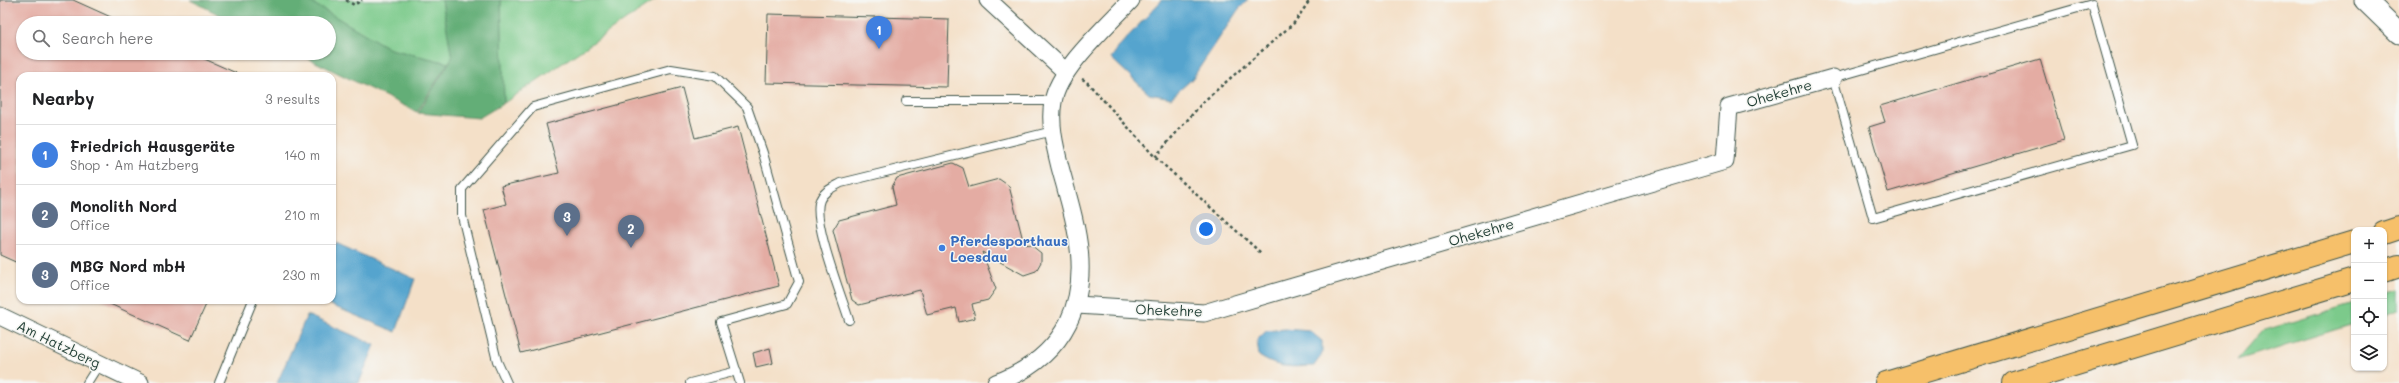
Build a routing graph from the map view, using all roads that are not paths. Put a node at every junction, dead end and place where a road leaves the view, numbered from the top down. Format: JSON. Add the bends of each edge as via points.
{"nodes":[{"id":1,"x":988,"y":0,"type":"edge"},
{"id":2,"x":1131,"y":0,"type":"edge"},
{"id":3,"x":2370,"y":5,"type":"edge"},
{"id":4,"x":2399,"y":33,"type":"edge"},
{"id":5,"x":1065,"y":71,"type":"junction"},
{"id":6,"x":1833,"y":78,"type":"junction"},
{"id":7,"x":1053,"y":101,"type":"junction"},
{"id":8,"x":906,"y":102,"type":"dead end"},
{"id":9,"x":1053,"y":131,"type":"junction"},
{"id":10,"x":2399,"y":228,"type":"edge"},
{"id":11,"x":2387,"y":232,"type":"edge"},
{"id":12,"x":2351,"y":243,"type":"edge"},
{"id":13,"x":2399,"y":266,"type":"edge"},
{"id":14,"x":2387,"y":270,"type":"edge"},
{"id":15,"x":2351,"y":281,"type":"edge"},
{"id":16,"x":251,"y":304,"type":"edge"},
{"id":17,"x":1077,"y":305,"type":"junction"},
{"id":18,"x":0,"y":316,"type":"edge"},
{"id":19,"x":849,"y":320,"type":"dead end"},
{"id":20,"x":99,"y":364,"type":"junction"},
{"id":21,"x":737,"y":371,"type":"junction"},
{"id":22,"x":86,"y":383,"type":"edge"},
{"id":23,"x":140,"y":383,"type":"edge"},
{"id":24,"x":219,"y":383,"type":"edge"},
{"id":25,"x":507,"y":383,"type":"edge"},
{"id":26,"x":690,"y":383,"type":"edge"},
{"id":27,"x":740,"y":383,"type":"edge"},
{"id":28,"x":996,"y":383,"type":"edge"},
{"id":29,"x":1886,"y":383,"type":"edge"},
{"id":30,"x":2014,"y":383,"type":"edge"}],
"edges":[{"from":1,"to":5,"type":"street"},
{"from":2,"to":5,"type":"street"},
{"from":3,"to":4,"type":"street"},
{"from":5,"to":7,"type":"street"},
{"from":6,"to":6,"type":"lane","via":[[2092,4],[2132,145],[1873,218]]},
{"from":6,"to":17,"type":"street","name":"Ohekehre","via":[[1729,107],[1725,161],[1204,313]]},
{"from":7,"to":8,"type":"lane"},
{"from":7,"to":9,"type":"street"},
{"from":9,"to":17,"type":"street","via":[[1077,230],[1081,267]]},
{"from":9,"to":19,"type":"lane","via":[[841,183],[827,190],[820,201],[819,224]]},
{"from":10,"to":11,"type":"highway"},
{"from":12,"to":29,"type":"highway"},
{"from":13,"to":14,"type":"highway"},
{"from":15,"to":30,"type":"highway"},
{"from":16,"to":24,"type":"lane"},
{"from":17,"to":28,"type":"street","via":[[1060,340],[1034,365]]},
{"from":18,"to":20,"type":"street","name":"Am Hatzberg"},
{"from":20,"to":22,"type":"lane"},
{"from":20,"to":23,"type":"street","name":"Am Hatzberg"},
{"from":21,"to":25,"type":"lane","via":[[721,322],[787,304],[799,282],[763,153],[747,107],[715,76],[671,69],[533,107],[462,189],[462,216],[497,361]]},
{"from":21,"to":26,"type":"lane"},
{"from":21,"to":27,"type":"lane"}]}
